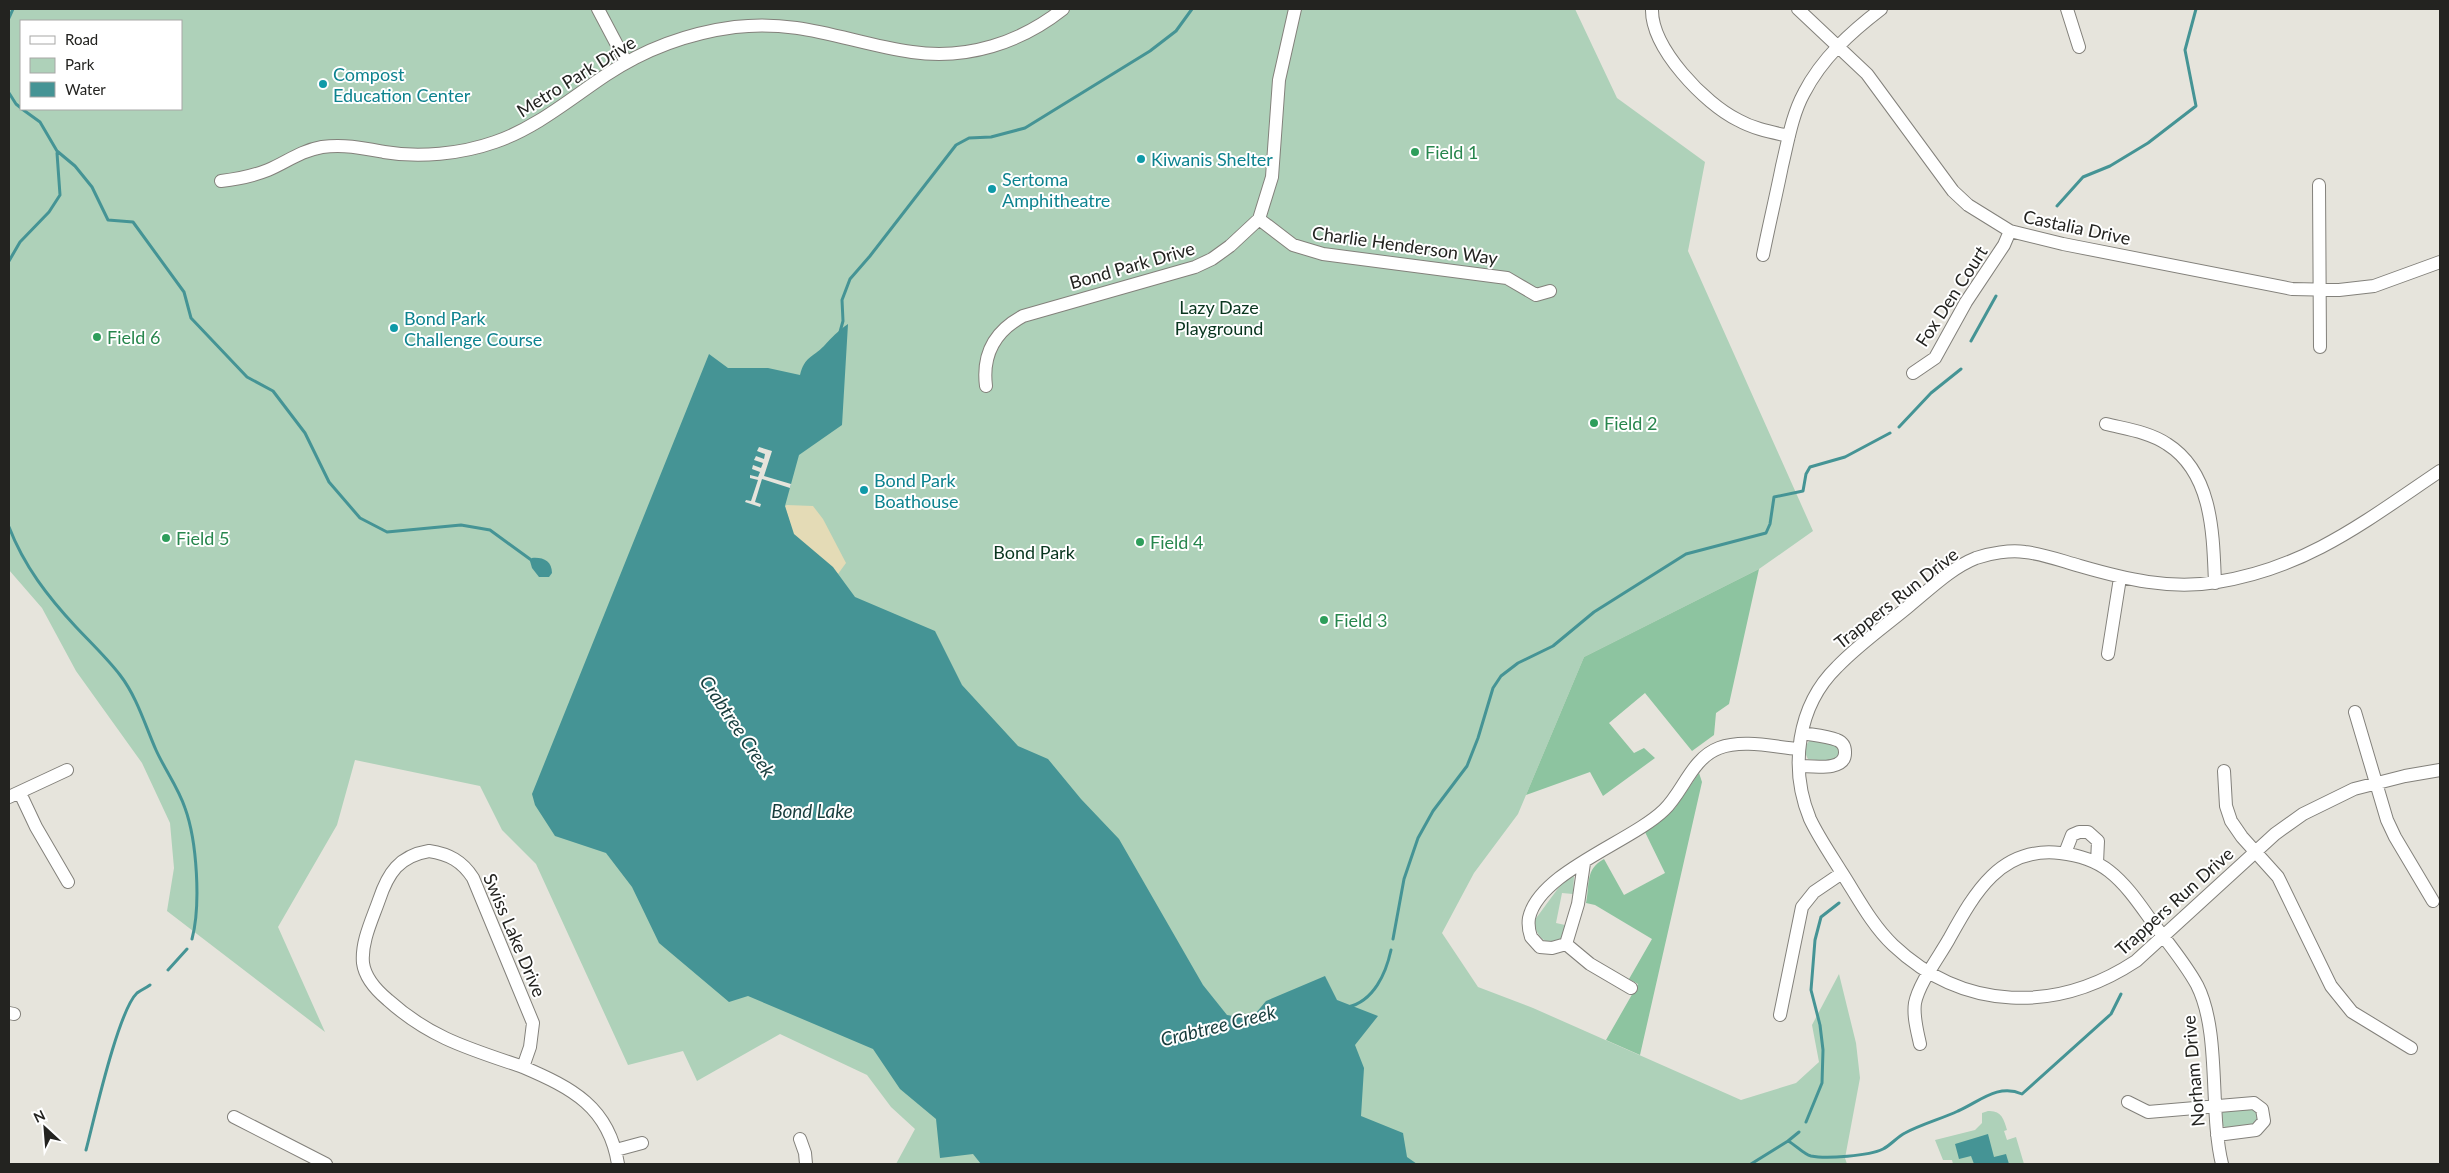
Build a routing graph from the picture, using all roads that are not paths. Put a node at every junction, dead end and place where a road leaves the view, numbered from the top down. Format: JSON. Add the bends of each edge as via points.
{"nodes":[{"id":1,"x":598,"y":9,"type":"edge"},
{"id":2,"x":1063,"y":9,"type":"edge"},
{"id":3,"x":1295,"y":9,"type":"edge"},
{"id":4,"x":1652,"y":9,"type":"edge"},
{"id":5,"x":1798,"y":9,"type":"edge"},
{"id":6,"x":1881,"y":9,"type":"edge"},
{"id":7,"x":2067,"y":9,"type":"edge"},
{"id":8,"x":1837,"y":46,"type":"junction"},
{"id":9,"x":2079,"y":47,"type":"dead end"},
{"id":10,"x":626,"y":62,"type":"junction"},
{"id":11,"x":1789,"y":136,"type":"junction"},
{"id":12,"x":221,"y":181,"type":"dead end"},
{"id":13,"x":2319,"y":185,"type":"dead end"},
{"id":14,"x":1259,"y":219,"type":"junction"},
{"id":15,"x":2010,"y":231,"type":"junction"},
{"id":16,"x":1763,"y":255,"type":"dead end"},
{"id":17,"x":2440,"y":262,"type":"edge"},
{"id":18,"x":2320,"y":289,"type":"junction"},
{"id":19,"x":1550,"y":291,"type":"dead end"},
{"id":20,"x":2320,"y":347,"type":"dead end"},
{"id":21,"x":1913,"y":373,"type":"dead end"},
{"id":22,"x":986,"y":386,"type":"dead end"},
{"id":23,"x":2106,"y":424,"type":"dead end"},
{"id":24,"x":2440,"y":471,"type":"edge"},
{"id":25,"x":2120,"y":578,"type":"junction"},
{"id":26,"x":2215,"y":583,"type":"junction"},
{"id":27,"x":2108,"y":654,"type":"dead end"},
{"id":28,"x":2355,"y":712,"type":"dead end"},
{"id":29,"x":1802,"y":733,"type":"junction"},
{"id":30,"x":1798,"y":749,"type":"junction"},
{"id":31,"x":1799,"y":766,"type":"junction"},
{"id":32,"x":67,"y":770,"type":"dead end"},
{"id":33,"x":2440,"y":770,"type":"edge"},
{"id":34,"x":2224,"y":771,"type":"dead end"},
{"id":35,"x":2376,"y":783,"type":"junction"},
{"id":36,"x":14,"y":795,"type":"edge"},
{"id":37,"x":2255,"y":852,"type":"junction"},
{"id":38,"x":2065,"y":853,"type":"junction"},
{"id":39,"x":1584,"y":863,"type":"junction"},
{"id":40,"x":2096,"y":863,"type":"junction"},
{"id":41,"x":1842,"y":873,"type":"junction"},
{"id":42,"x":68,"y":882,"type":"dead end"},
{"id":43,"x":2434,"y":901,"type":"dead end"},
{"id":44,"x":2164,"y":937,"type":"junction"},
{"id":45,"x":1566,"y":944,"type":"junction"},
{"id":46,"x":1930,"y":972,"type":"junction"},
{"id":47,"x":1632,"y":988,"type":"dead end"},
{"id":48,"x":1780,"y":1015,"type":"dead end"},
{"id":49,"x":1920,"y":1044,"type":"dead end"},
{"id":50,"x":2411,"y":1048,"type":"dead end"},
{"id":51,"x":522,"y":1067,"type":"junction"},
{"id":52,"x":2128,"y":1102,"type":"dead end"},
{"id":53,"x":2215,"y":1106,"type":"junction"},
{"id":54,"x":234,"y":1117,"type":"dead end"},
{"id":55,"x":2217,"y":1135,"type":"junction"},
{"id":56,"x":800,"y":1139,"type":"dead end"},
{"id":57,"x":642,"y":1144,"type":"dead end"},
{"id":58,"x":616,"y":1150,"type":"junction"},
{"id":59,"x":326,"y":1164,"type":"edge"},
{"id":60,"x":618,"y":1164,"type":"edge"},
{"id":61,"x":806,"y":1164,"type":"edge"},
{"id":62,"x":2222,"y":1164,"type":"edge"}],
"edges":[{"from":1,"to":10,"type":"street"},
{"from":2,"to":10,"type":"street","name":"Metro Park Drive","via":[[1020,36],[976,51],[946,54],[911,52],[805,28],[753,26],[697,34]]},
{"from":3,"to":14,"type":"street","name":"Bond Park Drive","via":[[1279,80],[1272,177]]},
{"from":4,"to":11,"type":"street","via":[[1658,37],[1667,52],[1706,98],[1749,126]]},
{"from":5,"to":8,"type":"street","name":"Castalia Drive"},
{"from":6,"to":8,"type":"street"},
{"from":7,"to":9,"type":"street"},
{"from":8,"to":11,"type":"street","via":[[1805,91]]},
{"from":8,"to":15,"type":"street","name":"Castalia Drive","via":[[1867,74],[1953,191],[1975,210]]},
{"from":10,"to":12,"type":"street","name":"Metro Park Drive","via":[[536,122],[494,143],[452,152],[413,154],[341,145],[321,147],[296,154],[245,178]]},
{"from":11,"to":16,"type":"street"},
{"from":13,"to":18,"type":"street"},
{"from":14,"to":19,"type":"street","name":"Charlie Henderson Way","via":[[1293,245],[1323,254],[1507,278],[1536,295]]},
{"from":14,"to":22,"type":"street","name":"Bond Park Drive","via":[[1230,246],[1195,267],[1100,292],[1011,322],[992,343],[985,367]]},
{"from":15,"to":18,"type":"street","name":"Castalia Drive","via":[[2260,284]]},
{"from":15,"to":21,"type":"street","name":"Fox Den Court","via":[[1935,358]]},
{"from":17,"to":18,"type":"street","name":"Castalia Drive","via":[[2374,286]]},
{"from":18,"to":20,"type":"street"},
{"from":23,"to":26,"type":"street","via":[[2139,432],[2167,444],[2197,474],[2206,502]]},
{"from":24,"to":26,"type":"street","name":"Trappers Run Drive","via":[[2319,550],[2278,568]]},
{"from":25,"to":26,"type":"street","name":"Trappers Run Drive","via":[[2178,585]]},
{"from":25,"to":27,"type":"street"},
{"from":25,"to":29,"type":"street","name":"Trappers Run Drive","via":[[2024,552],[1991,554],[1967,562],[1835,668],[1812,701]]},
{"from":28,"to":35,"type":"street"},
{"from":29,"to":30,"type":"street","name":"Trappers Run Drive"},
{"from":29,"to":31,"type":"street","via":[[1838,740],[1845,752],[1837,766]]},
{"from":30,"to":31,"type":"street","name":"Trappers Run Drive"},
{"from":30,"to":39,"type":"street","via":[[1744,744],[1714,750],[1656,817]]},
{"from":31,"to":41,"type":"street","name":"Trappers Run Drive","via":[[1811,821]]},
{"from":32,"to":36,"type":"street"},
{"from":33,"to":35,"type":"street","name":"Trappers Run Drive"},
{"from":34,"to":37,"type":"street","via":[[2228,814],[2234,827]]},
{"from":35,"to":37,"type":"street","name":"Trappers Run Drive","via":[[2316,806]]},
{"from":35,"to":43,"type":"street","via":[[2395,837]]},
{"from":36,"to":42,"type":"street"},
{"from":37,"to":44,"type":"street","name":"Trappers Run Drive"},
{"from":37,"to":50,"type":"street","via":[[2284,887],[2325,976],[2337,994],[2360,1018]]},
{"from":38,"to":40,"type":"street","name":"Norham Drive"},
{"from":38,"to":40,"type":"street","via":[[2072,835],[2088,832],[2098,841]]},
{"from":38,"to":46,"type":"street","name":"Norham Drive","via":[[2043,852],[2025,856],[2010,862],[1989,878],[1971,901]]},
{"from":39,"to":45,"type":"street","via":[[1578,904]]},
{"from":39,"to":45,"type":"street","via":[[1547,889],[1529,916],[1530,937],[1540,947]]},
{"from":40,"to":44,"type":"street","name":"Norham Drive","via":[[2124,884]]},
{"from":41,"to":46,"type":"street","name":"Trappers Run Drive","via":[[1884,935]]},
{"from":41,"to":48,"type":"street","via":[[1814,892],[1802,907]]},
{"from":44,"to":46,"type":"street","name":"Trappers Run Drive","via":[[2136,962],[2110,978],[2082,990],[2046,997],[2003,998],[1983,994],[1964,989]]},
{"from":44,"to":53,"type":"street","name":"Norham Drive","via":[[2190,973],[2207,1012]]},
{"from":45,"to":47,"type":"street","via":[[1590,964]]},
{"from":46,"to":49,"type":"street","name":"Norham Drive","via":[[1915,1004]]},
{"from":51,"to":51,"type":"street","name":"Swiss Lake Drive","via":[[419,1026],[377,990],[369,979],[364,963],[365,942],[389,874],[407,857],[429,851],[441,852],[466,866],[473,878],[532,1023],[530,1047]]},
{"from":51,"to":58,"type":"street","name":"Swiss Lake Drive","via":[[554,1082],[594,1108],[610,1132]]},
{"from":52,"to":53,"type":"street","via":[[2148,1112]]},
{"from":53,"to":55,"type":"street","name":"Norham Drive"},
{"from":53,"to":55,"type":"street","via":[[2254,1103],[2262,1109],[2264,1118],[2256,1130]]},
{"from":54,"to":59,"type":"street"},
{"from":55,"to":62,"type":"street","name":"Norham Drive"},
{"from":56,"to":61,"type":"street"},
{"from":57,"to":58,"type":"street"},
{"from":58,"to":60,"type":"street","name":"Swiss Lake Drive"}]}
